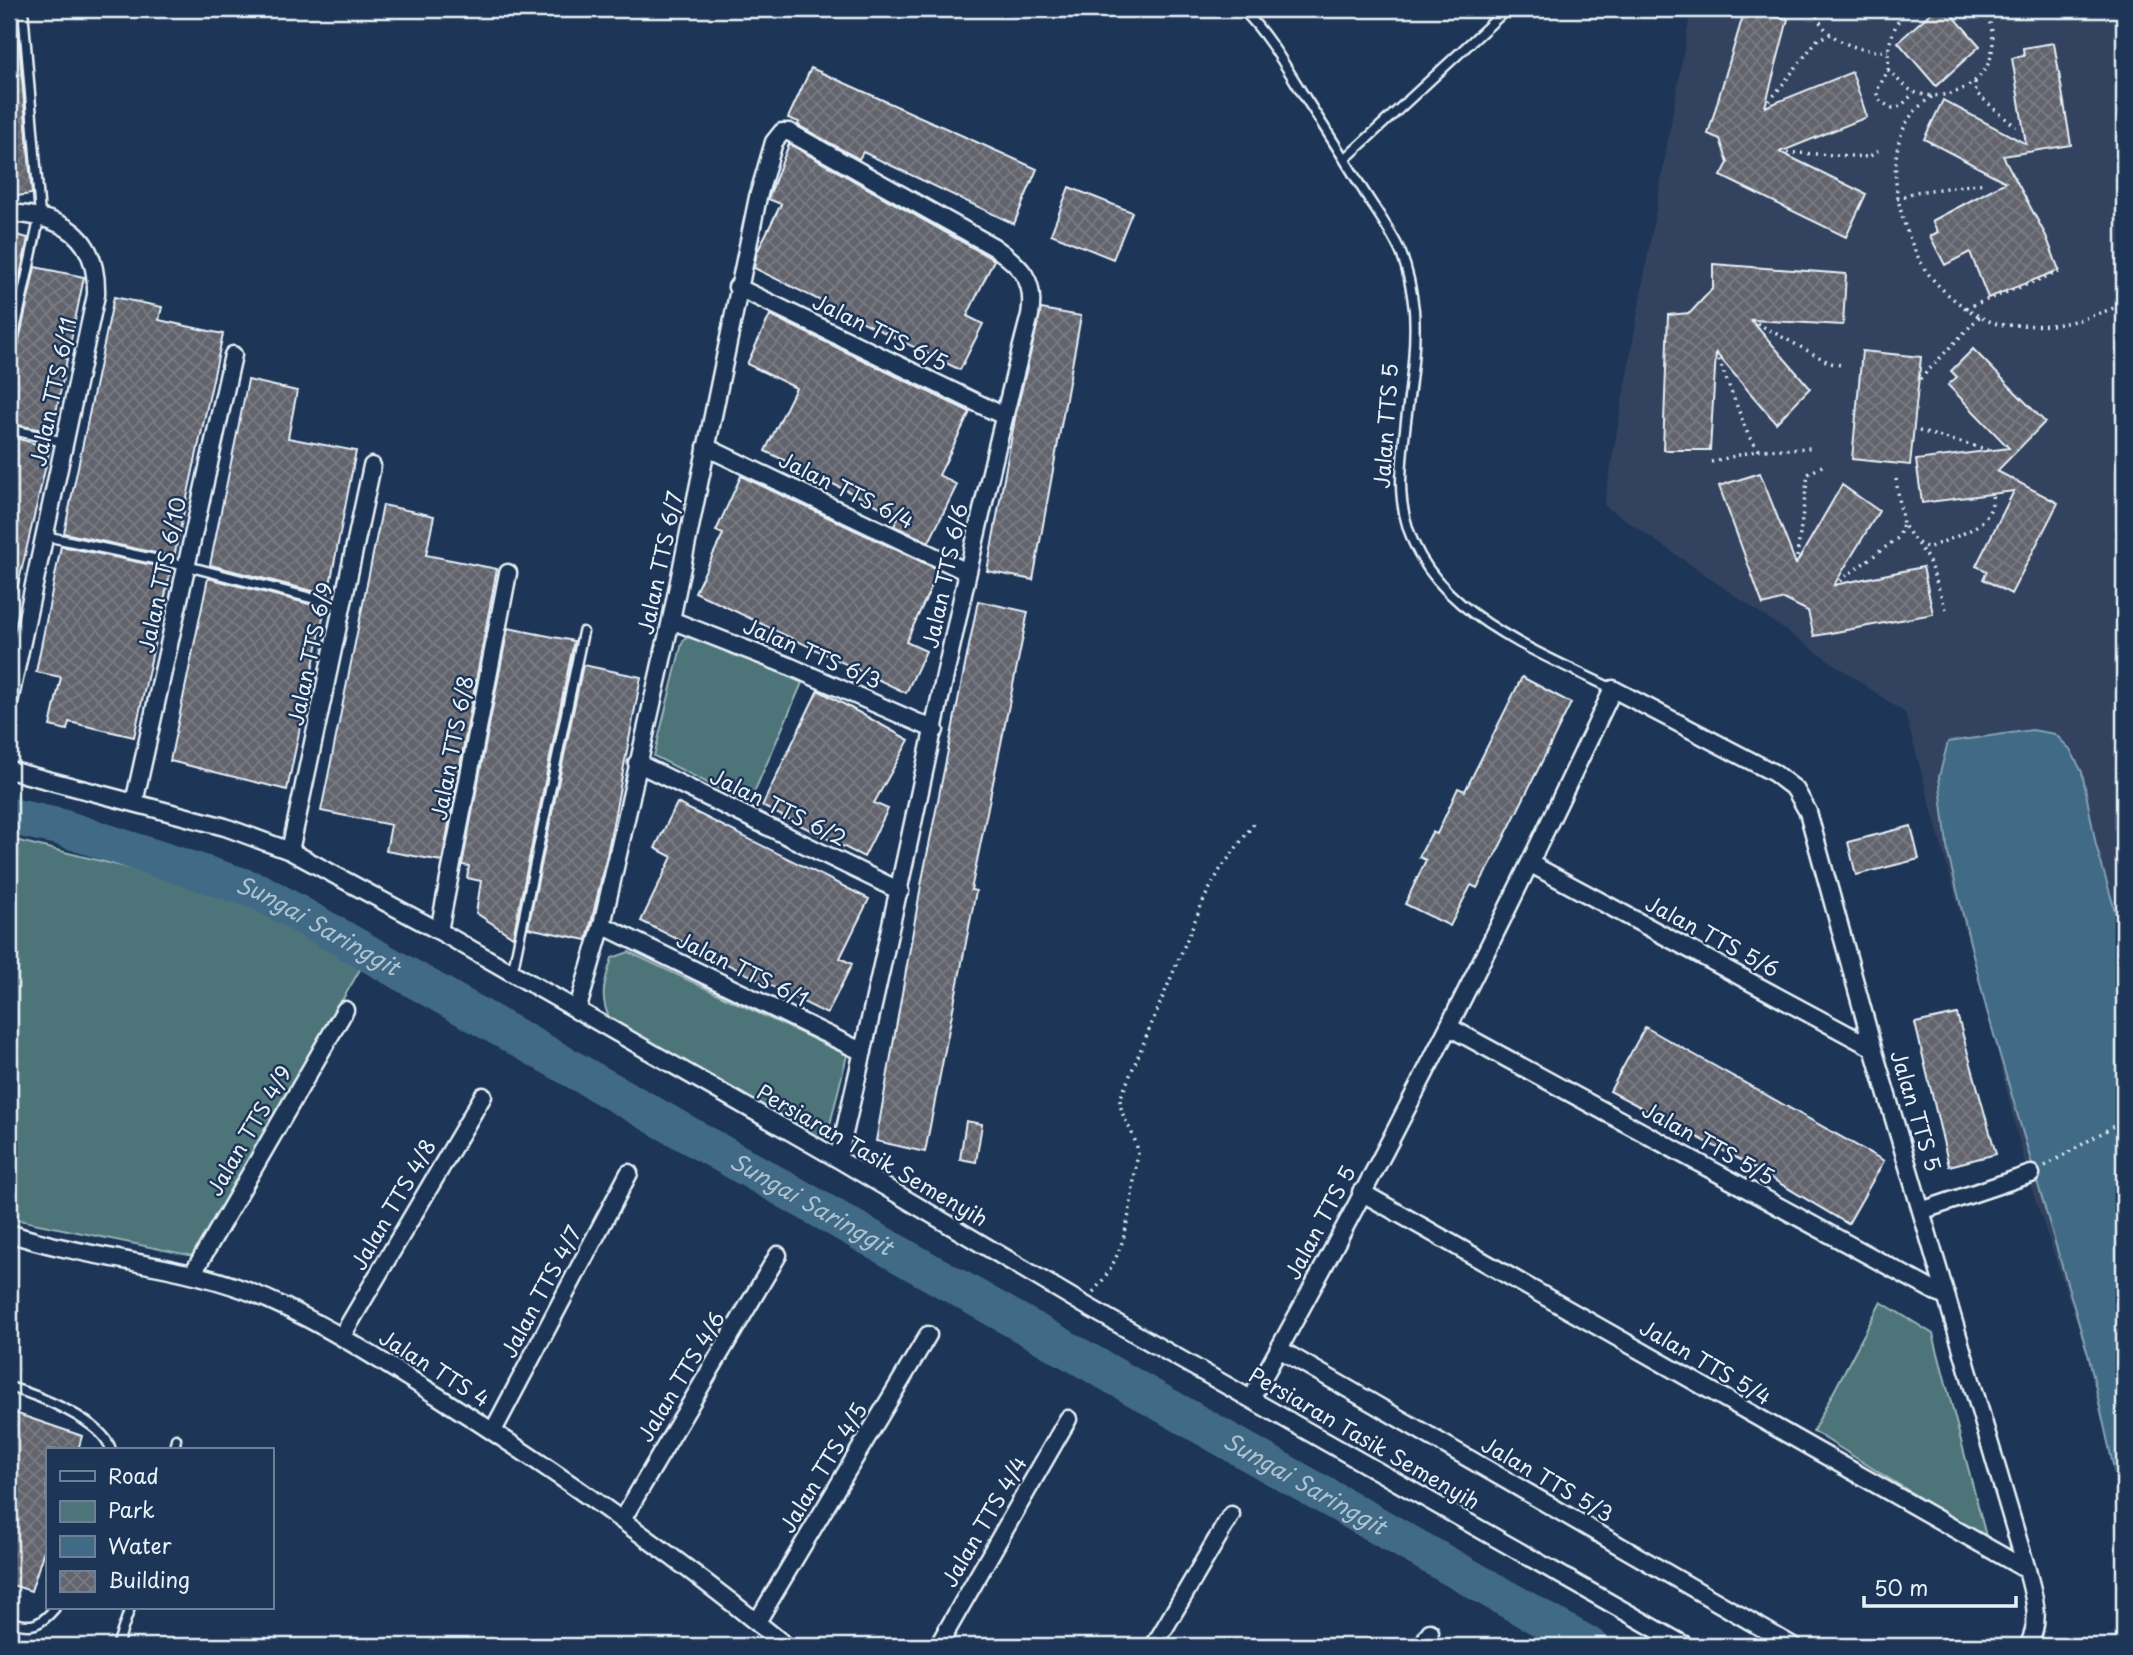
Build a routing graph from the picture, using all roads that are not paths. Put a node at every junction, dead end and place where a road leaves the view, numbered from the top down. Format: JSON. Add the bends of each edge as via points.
{"nodes":[{"id":1,"x":23,"y":9,"type":"edge"},
{"id":2,"x":1242,"y":9,"type":"edge"},
{"id":3,"x":1507,"y":9,"type":"edge"},
{"id":4,"x":789,"y":131,"type":"joint"},
{"id":5,"x":1345,"y":159,"type":"junction"},
{"id":6,"x":9,"y":213,"type":"edge"},
{"id":7,"x":40,"y":215,"type":"junction"},
{"id":8,"x":737,"y":287,"type":"junction"},
{"id":9,"x":233,"y":355,"type":"dead end"},
{"id":10,"x":9,"y":358,"type":"edge"},
{"id":11,"x":1004,"y":416,"type":"junction"},
{"id":12,"x":9,"y":429,"type":"edge"},
{"id":13,"x":64,"y":442,"type":"junction"},
{"id":14,"x":706,"y":447,"type":"junction"},
{"id":15,"x":372,"y":466,"type":"dead end"},
{"id":16,"x":45,"y":536,"type":"junction"},
{"id":17,"x":187,"y":566,"type":"junction"},
{"id":18,"x":967,"y":572,"type":"junction"},
{"id":19,"x":508,"y":573,"type":"dead end"},
{"id":20,"x":344,"y":606,"type":"junction"},
{"id":21,"x":671,"y":620,"type":"junction"},
{"id":22,"x":583,"y":632,"type":"dead end"},
{"id":23,"x":1613,"y":689,"type":"junction"},
{"id":24,"x":9,"y":702,"type":"edge"},
{"id":25,"x":934,"y":730,"type":"junction"},
{"id":26,"x":637,"y":763,"type":"junction"},
{"id":27,"x":9,"y":770,"type":"edge"},
{"id":28,"x":134,"y":803,"type":"junction"},
{"id":29,"x":290,"y":851,"type":"junction"},
{"id":30,"x":1531,"y":864,"type":"junction"},
{"id":31,"x":900,"y":891,"type":"junction"},
{"id":32,"x":603,"y":925,"type":"junction"},
{"id":33,"x":439,"y":931,"type":"junction"},
{"id":34,"x":512,"y":974,"type":"junction"},
{"id":35,"x":345,"y":1010,"type":"dead end"},
{"id":36,"x":578,"y":1010,"type":"junction"},
{"id":37,"x":1449,"y":1027,"type":"junction"},
{"id":38,"x":1873,"y":1048,"type":"junction"},
{"id":39,"x":863,"y":1052,"type":"junction"},
{"id":40,"x":483,"y":1096,"type":"dead end"},
{"id":41,"x":838,"y":1159,"type":"junction"},
{"id":42,"x":629,"y":1173,"type":"dead end"},
{"id":43,"x":2031,"y":1174,"type":"road end"},
{"id":44,"x":1362,"y":1192,"type":"junction"},
{"id":45,"x":1924,"y":1210,"type":"junction"},
{"id":46,"x":9,"y":1233,"type":"edge"},
{"id":47,"x":779,"y":1255,"type":"dead end"},
{"id":48,"x":192,"y":1273,"type":"junction"},
{"id":49,"x":1947,"y":1298,"type":"junction"},
{"id":50,"x":928,"y":1335,"type":"dead end"},
{"id":51,"x":342,"y":1336,"type":"junction"},
{"id":52,"x":1279,"y":1349,"type":"junction"},
{"id":53,"x":9,"y":1387,"type":"edge"},
{"id":54,"x":1251,"y":1399,"type":"junction"},
{"id":55,"x":1068,"y":1419,"type":"dead end"},
{"id":56,"x":492,"y":1431,"type":"junction"},
{"id":57,"x":176,"y":1439,"type":"dead end"},
{"id":58,"x":110,"y":1448,"type":"edge"},
{"id":59,"x":174,"y":1448,"type":"edge"},
{"id":60,"x":1231,"y":1515,"type":"dead end"},
{"id":61,"x":622,"y":1520,"type":"junction"},
{"id":62,"x":2027,"y":1570,"type":"junction"},
{"id":63,"x":53,"y":1610,"type":"edge"},
{"id":64,"x":130,"y":1610,"type":"edge"},
{"id":65,"x":9,"y":1621,"type":"edge"},
{"id":66,"x":757,"y":1622,"type":"junction"},
{"id":67,"x":117,"y":1646,"type":"edge"},
{"id":68,"x":786,"y":1646,"type":"edge"},
{"id":69,"x":938,"y":1646,"type":"edge"},
{"id":70,"x":1154,"y":1646,"type":"edge"},
{"id":71,"x":1686,"y":1646,"type":"edge"},
{"id":72,"x":1793,"y":1646,"type":"edge"},
{"id":73,"x":2028,"y":1646,"type":"edge"}],
"edges":[{"from":1,"to":7,"type":"lane"},
{"from":2,"to":5,"type":"lane","name":"Jalan TTS 5","via":[[1274,48]]},
{"from":3,"to":5,"type":"lane"},
{"from":4,"to":8,"type":"street","name":"Jalan TTS 6/7","via":[[774,142]]},
{"from":4,"to":11,"type":"street","name":"Jalan TTS 6/6","via":[[979,237],[1021,270],[1033,301]]},
{"from":5,"to":23,"type":"lane","name":"Jalan TTS 5","via":[[1400,251],[1409,277],[1414,339],[1401,484],[1404,514],[1420,558],[1461,606],[1506,636]]},
{"from":6,"to":7,"type":"street"},
{"from":7,"to":10,"type":"lane"},
{"from":7,"to":13,"type":"street","name":"Jalan TTS 6/11","via":[[67,225],[82,240],[97,276]]},
{"from":8,"to":11,"type":"street","name":"Jalan TTS 6/5"},
{"from":8,"to":14,"type":"street","name":"Jalan TTS 6/7"},
{"from":9,"to":17,"type":"street","name":"Jalan TTS 6/10"},
{"from":11,"to":18,"type":"street","name":"Jalan TTS 6/6"},
{"from":12,"to":13,"type":"lane"},
{"from":13,"to":16,"type":"street","name":"Jalan TTS 6/11"},
{"from":14,"to":18,"type":"street","name":"Jalan TTS 6/4"},
{"from":14,"to":21,"type":"street","name":"Jalan TTS 6/7"},
{"from":15,"to":20,"type":"street","name":"Jalan TTS 6/9"},
{"from":16,"to":17,"type":"lane"},
{"from":16,"to":24,"type":"street","name":"Jalan TTS 6/11","via":[[19,637]]},
{"from":17,"to":20,"type":"lane"},
{"from":17,"to":28,"type":"street","name":"Jalan TTS 6/10"},
{"from":18,"to":25,"type":"street","name":"Jalan TTS 6/6"},
{"from":19,"to":33,"type":"street","name":"Jalan TTS 6/8"},
{"from":20,"to":29,"type":"street","name":"Jalan TTS 6/9"},
{"from":21,"to":25,"type":"street","name":"Jalan TTS 6/3"},
{"from":21,"to":26,"type":"street","name":"Jalan TTS 6/7"},
{"from":22,"to":34,"type":"lane"},
{"from":23,"to":30,"type":"street","name":"Jalan TTS 5"},
{"from":23,"to":38,"type":"street","name":"Jalan TTS 5","via":[[1774,773],[1795,789],[1814,832]]},
{"from":25,"to":31,"type":"street","name":"Jalan TTS 6/6"},
{"from":26,"to":31,"type":"street","name":"Jalan TTS 6/2"},
{"from":26,"to":32,"type":"street","name":"Jalan TTS 6/7"},
{"from":27,"to":28,"type":"street","name":"Persiaran Tasik Semenyih"},
{"from":28,"to":29,"type":"street","name":"Persiaran Tasik Semenyih","via":[[225,827]]},
{"from":29,"to":33,"type":"street","name":"Persiaran Tasik Semenyih"},
{"from":30,"to":37,"type":"street","name":"Jalan TTS 5"},
{"from":30,"to":38,"type":"street","name":"Jalan TTS 5/6"},
{"from":31,"to":39,"type":"street","name":"Jalan TTS 6/6"},
{"from":32,"to":36,"type":"street","name":"Jalan TTS 6/7"},
{"from":32,"to":39,"type":"street","name":"Jalan TTS 6/1"},
{"from":33,"to":34,"type":"street","name":"Persiaran Tasik Semenyih"},
{"from":34,"to":36,"type":"street","name":"Persiaran Tasik Semenyih"},
{"from":35,"to":48,"type":"street","name":"Jalan TTS 4/9"},
{"from":36,"to":41,"type":"street","name":"Persiaran Tasik Semenyih"},
{"from":37,"to":44,"type":"street","name":"Jalan TTS 5"},
{"from":37,"to":49,"type":"street","name":"Jalan TTS 5/5"},
{"from":38,"to":45,"type":"street","name":"Jalan TTS 5"},
{"from":39,"to":41,"type":"street","name":"Jalan TTS 6/6"},
{"from":40,"to":51,"type":"street","name":"Jalan TTS 4/8"},
{"from":41,"to":54,"type":"street","name":"Persiaran Tasik Semenyih"},
{"from":42,"to":56,"type":"street","name":"Jalan TTS 4/7"},
{"from":43,"to":45,"type":"street"},
{"from":44,"to":52,"type":"street","name":"Jalan TTS 5"},
{"from":44,"to":62,"type":"street","name":"Jalan TTS 5/4"},
{"from":45,"to":49,"type":"street","name":"Jalan TTS 5"},
{"from":46,"to":48,"type":"street","name":"Jalan TTS 4"},
{"from":47,"to":61,"type":"street","name":"Jalan TTS 4/6"},
{"from":48,"to":51,"type":"street","name":"Jalan TTS 4","via":[[246,1291]]},
{"from":49,"to":62,"type":"street","name":"Jalan TTS 5"},
{"from":50,"to":66,"type":"street","name":"Jalan TTS 4/5"},
{"from":51,"to":56,"type":"street","name":"Jalan TTS 4"},
{"from":52,"to":54,"type":"street","name":"Jalan TTS 5"},
{"from":52,"to":72,"type":"street","name":"Jalan TTS 5/3"},
{"from":53,"to":58,"type":"lane","via":[[94,1426],[108,1438]]},
{"from":54,"to":71,"type":"street","name":"Persiaran Tasik Semenyih"},
{"from":55,"to":69,"type":"street","name":"Jalan TTS 4/4"},
{"from":56,"to":61,"type":"street","name":"Jalan TTS 4"},
{"from":57,"to":59,"type":"lane"},
{"from":60,"to":70,"type":"street"},
{"from":61,"to":66,"type":"street","name":"Jalan TTS 4"},
{"from":62,"to":73,"type":"street","name":"Jalan TTS 5","via":[[2037,1613]]},
{"from":63,"to":65,"type":"lane","via":[[28,1628]]},
{"from":64,"to":67,"type":"lane"},
{"from":66,"to":68,"type":"street","name":"Jalan TTS 4"}]}
